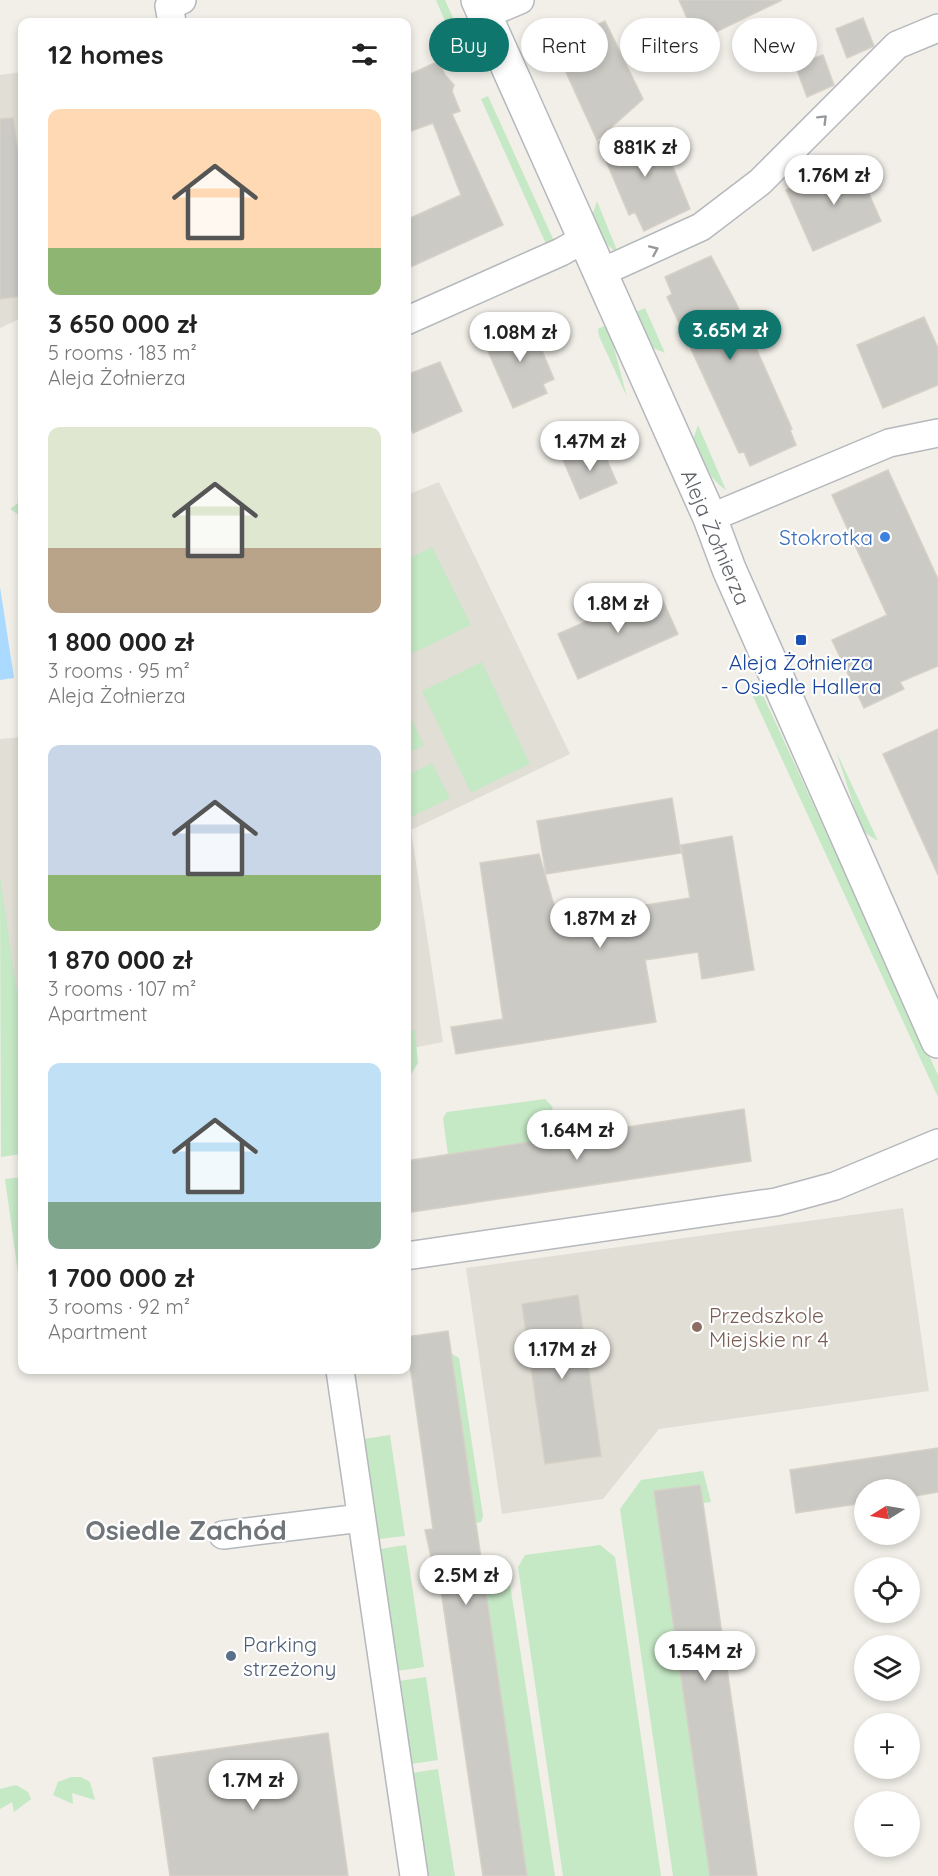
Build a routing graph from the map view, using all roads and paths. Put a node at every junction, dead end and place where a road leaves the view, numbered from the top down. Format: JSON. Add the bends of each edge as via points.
{"nodes":[{"id":1,"x":520,"y":0,"type":"edge"},
{"id":2,"x":481,"y":7,"type":"edge"},
{"id":3,"x":938,"y":28,"type":"edge"},
{"id":4,"x":584,"y":239,"type":"junction"},
{"id":5,"x":600,"y":273,"type":"junction"},
{"id":6,"x":411,"y":319,"type":"edge"},
{"id":7,"x":938,"y":433,"type":"edge"},
{"id":8,"x":710,"y":518,"type":"junction"},
{"id":9,"x":938,"y":1041,"type":"edge"},
{"id":10,"x":938,"y":1143,"type":"edge"},
{"id":11,"x":411,"y":1256,"type":"edge"},
{"id":12,"x":341,"y":1374,"type":"edge"},
{"id":13,"x":361,"y":1518,"type":"junction"},
{"id":14,"x":223,"y":1534,"type":"dead end"},
{"id":15,"x":414,"y":1876,"type":"edge"}],
"edges":[{"from":1,"to":2,"type":"street"},
{"from":2,"to":4,"type":"street","name":"Aleja Żołnierza"},
{"from":5,"to":3,"type":"street","one_way":true,"via":[[701,227],[760,182],[897,45]]},
{"from":4,"to":5,"type":"street","name":"Aleja Żołnierza"},
{"from":4,"to":6,"type":"street"},
{"from":5,"to":8,"type":"street","name":"Aleja Żołnierza"},
{"from":7,"to":8,"type":"street","via":[[889,443]]},
{"from":8,"to":9,"type":"street","name":"Aleja Żołnierza"},
{"from":10,"to":11,"type":"street","via":[[835,1186],[776,1202]]},
{"from":12,"to":13,"type":"street"},
{"from":13,"to":14,"type":"street"},
{"from":13,"to":15,"type":"street"}]}
